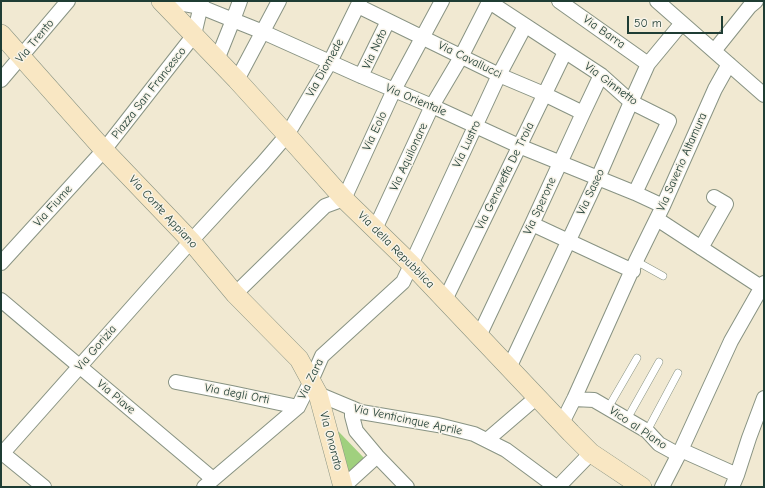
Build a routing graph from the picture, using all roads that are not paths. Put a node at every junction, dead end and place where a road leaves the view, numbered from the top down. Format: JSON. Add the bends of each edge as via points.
{"nodes":[{"id":1,"x":68,"y":1,"type":"edge"},
{"id":2,"x":161,"y":1,"type":"edge"},
{"id":3,"x":167,"y":1,"type":"edge"},
{"id":4,"x":240,"y":1,"type":"edge"},
{"id":5,"x":279,"y":1,"type":"edge"},
{"id":6,"x":442,"y":1,"type":"edge"},
{"id":7,"x":560,"y":1,"type":"edge"},
{"id":8,"x":657,"y":1,"type":"edge"},
{"id":9,"x":489,"y":2,"type":"edge"},
{"id":10,"x":359,"y":3,"type":"edge"},
{"id":11,"x":202,"y":4,"type":"edge"},
{"id":12,"x":753,"y":4,"type":"edge"},
{"id":13,"x":233,"y":20,"type":"junction"},
{"id":14,"x":388,"y":21,"type":"junction"},
{"id":15,"x":682,"y":23,"type":"junction"},
{"id":16,"x":525,"y":26,"type":"junction"},
{"id":17,"x":263,"y":32,"type":"junction"},
{"id":18,"x":1,"y":34,"type":"edge"},
{"id":19,"x":194,"y":35,"type":"junction"},
{"id":20,"x":423,"y":38,"type":"junction"},
{"id":21,"x":714,"y":51,"type":"junction"},
{"id":22,"x":565,"y":52,"type":"junction"},
{"id":23,"x":22,"y":56,"type":"junction"},
{"id":24,"x":461,"y":57,"type":"junction"},
{"id":25,"x":217,"y":60,"type":"junction"},
{"id":26,"x":330,"y":62,"type":"junction"},
{"id":27,"x":648,"y":64,"type":"junction"},
{"id":28,"x":729,"y":64,"type":"junction"},
{"id":29,"x":499,"y":75,"type":"junction"},
{"id":30,"x":361,"y":76,"type":"junction"},
{"id":31,"x":601,"y":76,"type":"junction"},
{"id":32,"x":1,"y":80,"type":"edge"},
{"id":33,"x":237,"y":80,"type":"junction"},
{"id":34,"x":394,"y":90,"type":"junction"},
{"id":35,"x":544,"y":94,"type":"junction"},
{"id":36,"x":764,"y":95,"type":"edge"},
{"id":37,"x":631,"y":102,"type":"junction"},
{"id":38,"x":432,"y":106,"type":"junction"},
{"id":39,"x":583,"y":113,"type":"junction"},
{"id":40,"x":475,"y":126,"type":"junction"},
{"id":41,"x":287,"y":135,"type":"junction"},
{"id":42,"x":519,"y":146,"type":"junction"},
{"id":43,"x":104,"y":150,"type":"junction"},
{"id":44,"x":560,"y":162,"type":"junction"},
{"id":45,"x":598,"y":178,"type":"junction"},
{"id":46,"x":635,"y":193,"type":"junction"},
{"id":47,"x":714,"y":197,"type":"dead end"},
{"id":48,"x":344,"y":199,"type":"junction"},
{"id":49,"x":663,"y":206,"type":"junction"},
{"id":50,"x":656,"y":219,"type":"junction"},
{"id":51,"x":532,"y":224,"type":"junction"},
{"id":52,"x":375,"y":229,"type":"junction"},
{"id":53,"x":191,"y":241,"type":"junction"},
{"id":54,"x":569,"y":241,"type":"junction"},
{"id":55,"x":701,"y":248,"type":"junction"},
{"id":56,"x":1,"y":263,"type":"edge"},
{"id":57,"x":411,"y":264,"type":"junction"},
{"id":58,"x":634,"y":266,"type":"junction"},
{"id":59,"x":663,"y":276,"type":"dead end"},
{"id":60,"x":763,"y":285,"type":"edge"},
{"id":61,"x":235,"y":294,"type":"junction"},
{"id":62,"x":1,"y":300,"type":"edge"},
{"id":63,"x":444,"y":300,"type":"junction"},
{"id":64,"x":479,"y":336,"type":"junction"},
{"id":65,"x":637,"y":358,"type":"dead end"},
{"id":66,"x":659,"y":362,"type":"dead end"},
{"id":67,"x":80,"y":367,"type":"junction"},
{"id":68,"x":510,"y":368,"type":"junction"},
{"id":69,"x":678,"y":373,"type":"dead end"},
{"id":70,"x":176,"y":382,"type":"dead end"},
{"id":71,"x":314,"y":388,"type":"junction"},
{"id":72,"x":537,"y":397,"type":"junction"},
{"id":73,"x":764,"y":398,"type":"edge"},
{"id":74,"x":574,"y":400,"type":"junction"},
{"id":75,"x":298,"y":407,"type":"junction"},
{"id":76,"x":352,"y":408,"type":"junction"},
{"id":77,"x":608,"y":408,"type":"junction"},
{"id":78,"x":627,"y":419,"type":"junction"},
{"id":79,"x":562,"y":423,"type":"junction"},
{"id":80,"x":647,"y":431,"type":"junction"},
{"id":81,"x":487,"y":440,"type":"junction"},
{"id":82,"x":680,"y":452,"type":"junction"},
{"id":83,"x":592,"y":453,"type":"junction"},
{"id":84,"x":2,"y":454,"type":"edge"},
{"id":85,"x":377,"y":456,"type":"junction"},
{"id":86,"x":735,"y":481,"type":"edge"},
{"id":87,"x":209,"y":483,"type":"edge"},
{"id":88,"x":44,"y":487,"type":"edge"},
{"id":89,"x":343,"y":487,"type":"edge"},
{"id":90,"x":407,"y":487,"type":"edge"},
{"id":91,"x":557,"y":487,"type":"edge"},
{"id":92,"x":642,"y":487,"type":"edge"},
{"id":93,"x":662,"y":487,"type":"edge"}],
"edges":[{"from":1,"to":23,"type":"street","name":"Via Trento"},
{"from":2,"to":19,"type":"street","name":"Via della Repubblica"},
{"from":3,"to":11,"type":"street","name":"Via Orientale"},
{"from":4,"to":13,"type":"street"},
{"from":5,"to":17,"type":"street"},
{"from":6,"to":20,"type":"street","name":"Via Eolo"},
{"from":7,"to":27,"type":"street","name":"Via Barra"},
{"from":8,"to":15,"type":"street"},
{"from":9,"to":16,"type":"street","name":"Via Ginnetto"},
{"from":9,"to":24,"type":"street","name":"Via Aquilonare"},
{"from":10,"to":14,"type":"street","name":"Via Cavallucci"},
{"from":10,"to":26,"type":"street","name":"Via Diomede"},
{"from":11,"to":13,"type":"street","name":"Via Orientale"},
{"from":11,"to":19,"type":"street"},
{"from":12,"to":21,"type":"street"},
{"from":13,"to":17,"type":"street","name":"Via Orientale"},
{"from":13,"to":25,"type":"street"},
{"from":14,"to":20,"type":"street","name":"Via Cavallucci"},
{"from":14,"to":30,"type":"street","name":"Via Noto"},
{"from":15,"to":21,"type":"street"},
{"from":15,"to":27,"type":"street","name":"Via Saseo"},
{"from":16,"to":22,"type":"street","name":"Via Ginnetto"},
{"from":16,"to":29,"type":"street","name":"Via Lustro"},
{"from":17,"to":26,"type":"street","name":"Via Orientale"},
{"from":17,"to":33,"type":"street"},
{"from":18,"to":23,"type":"street","name":"Via Conte Appiano"},
{"from":19,"to":25,"type":"street","name":"Via della Repubblica"},
{"from":19,"to":43,"type":"street","name":"Piazza San Francesco"},
{"from":20,"to":24,"type":"street","name":"Via Cavallucci"},
{"from":20,"to":34,"type":"street","name":"Via Eolo"},
{"from":21,"to":28,"type":"street"},
{"from":22,"to":31,"type":"street","name":"Via Ginnetto"},
{"from":22,"to":35,"type":"street","name":"Via Genoveffa De Troia"},
{"from":23,"to":32,"type":"street","name":"Via Trento"},
{"from":23,"to":43,"type":"street","name":"Via Conte Appiano"},
{"from":24,"to":29,"type":"street","name":"Via Cavallucci"},
{"from":24,"to":38,"type":"street","name":"Via Aquilonare"},
{"from":25,"to":33,"type":"street","name":"Via della Repubblica"},
{"from":26,"to":30,"type":"street","name":"Via Orientale"},
{"from":26,"to":41,"type":"street","name":"Via Diomede"},
{"from":27,"to":37,"type":"street","name":"Via Saseo"},
{"from":28,"to":36,"type":"street"},
{"from":28,"to":49,"type":"street","name":"Via Saverio Altamura","via":[[715,89]]},
{"from":29,"to":35,"type":"street","name":"Via Cavallucci"},
{"from":29,"to":40,"type":"street","name":"Via Lustro"},
{"from":30,"to":34,"type":"street","name":"Via Orientale"},
{"from":31,"to":37,"type":"street","name":"Via Ginnetto"},
{"from":31,"to":39,"type":"street","name":"Via Sperone"},
{"from":33,"to":41,"type":"street","name":"Via della Repubblica"},
{"from":34,"to":38,"type":"street","name":"Via Orientale"},
{"from":34,"to":48,"type":"street","name":"Via Eolo"},
{"from":35,"to":39,"type":"street","name":"Via Cavallucci"},
{"from":35,"to":42,"type":"street","name":"Via Genoveffa De Troia"},
{"from":37,"to":45,"type":"street","name":"Via Saseo"},
{"from":37,"to":46,"type":"street","name":"Via Ginnetto","via":[[669,121]]},
{"from":38,"to":40,"type":"street","name":"Via Orientale"},
{"from":38,"to":52,"type":"street","name":"Via Aquilonare"},
{"from":39,"to":44,"type":"street","name":"Via Sperone"},
{"from":40,"to":42,"type":"street","name":"Via Orientale"},
{"from":40,"to":57,"type":"street","name":"Via Lustro"},
{"from":41,"to":48,"type":"street","name":"Via della Repubblica"},
{"from":41,"to":53,"type":"street","name":"Via Diomede"},
{"from":42,"to":44,"type":"street","name":"Via Orientale"},
{"from":42,"to":63,"type":"street","name":"Via Genoveffa De Troia"},
{"from":43,"to":53,"type":"street","name":"Via Conte Appiano"},
{"from":43,"to":56,"type":"street","name":"Via Fiume"},
{"from":44,"to":45,"type":"street","name":"Via Orientale"},
{"from":44,"to":51,"type":"street","name":"Via Sperone"},
{"from":45,"to":46,"type":"street","name":"Via Orientale"},
{"from":45,"to":54,"type":"street","name":"Via Saseo"},
{"from":46,"to":49,"type":"street","name":"Via Orientale"},
{"from":47,"to":55,"type":"street","via":[[726,204]]},
{"from":48,"to":52,"type":"street","name":"Via della Repubblica"},
{"from":48,"to":61,"type":"street","via":[[325,206]]},
{"from":49,"to":50,"type":"street","name":"Via Saverio Altamura"},
{"from":50,"to":55,"type":"street"},
{"from":50,"to":58,"type":"street","name":"Via Saverio Altamura"},
{"from":51,"to":54,"type":"street"},
{"from":51,"to":64,"type":"street","name":"Via Sperone"},
{"from":52,"to":57,"type":"street","name":"Via della Repubblica"},
{"from":53,"to":61,"type":"street","name":"Via Conte Appiano"},
{"from":53,"to":67,"type":"street","name":"Via Gorizia"},
{"from":54,"to":58,"type":"street"},
{"from":54,"to":68,"type":"street","name":"Via Saseo"},
{"from":55,"to":60,"type":"street"},
{"from":57,"to":63,"type":"street","name":"Via della Repubblica"},
{"from":57,"to":71,"type":"street","name":"Via Zara","via":[[403,282],[322,356]]},
{"from":58,"to":59,"type":"lane"},
{"from":58,"to":74,"type":"street","name":"Via Saverio Altamura"},
{"from":60,"to":82,"type":"street","name":"Vico al Piano","via":[[731,341]]},
{"from":61,"to":71,"type":"street","name":"Via Conte Appiano","via":[[299,359]]},
{"from":62,"to":67,"type":"street","name":"Via Piave"},
{"from":63,"to":64,"type":"street","name":"Via della Repubblica"},
{"from":64,"to":68,"type":"street","name":"Via della Repubblica"},
{"from":65,"to":77,"type":"lane"},
{"from":66,"to":78,"type":"lane"},
{"from":67,"to":84,"type":"street","name":"Via Gorizia"},
{"from":67,"to":87,"type":"street","name":"Via Piave"},
{"from":68,"to":72,"type":"street","name":"Via della Repubblica"},
{"from":69,"to":80,"type":"lane"},
{"from":70,"to":75,"type":"street","name":"Via degli Orti"},
{"from":71,"to":75,"type":"street","name":"Via Zara"},
{"from":71,"to":76,"type":"street","name":"Via Venticinque Aprile"},
{"from":71,"to":89,"type":"street","name":"Via Onorato"},
{"from":72,"to":79,"type":"street","name":"Via della Repubblica"},
{"from":72,"to":81,"type":"street"},
{"from":73,"to":86,"type":"street"},
{"from":74,"to":77,"type":"street","name":"Vico al Piano","via":[[594,400]]},
{"from":74,"to":79,"type":"street","name":"Via Saverio Altamura"},
{"from":75,"to":87,"type":"street","name":"Via Zara"},
{"from":76,"to":81,"type":"street","name":"Via Venticinque Aprile","via":[[361,412],[438,425]]},
{"from":76,"to":85,"type":"street","via":[[356,431]]},
{"from":77,"to":78,"type":"street","name":"Vico al Piano"},
{"from":78,"to":80,"type":"street","name":"Vico al Piano"},
{"from":79,"to":83,"type":"street","name":"Via della Repubblica"},
{"from":80,"to":82,"type":"street","name":"Vico al Piano","via":[[659,444]]},
{"from":81,"to":91,"type":"street","name":"Via Venticinque Aprile","via":[[506,450]]},
{"from":82,"to":86,"type":"street","name":"Vico al Piano"},
{"from":82,"to":93,"type":"street","name":"Vico al Piano"},
{"from":83,"to":91,"type":"street"},
{"from":83,"to":92,"type":"street","name":"Via della Repubblica"},
{"from":84,"to":88,"type":"street"},
{"from":85,"to":89,"type":"street"},
{"from":85,"to":90,"type":"street"}]}
